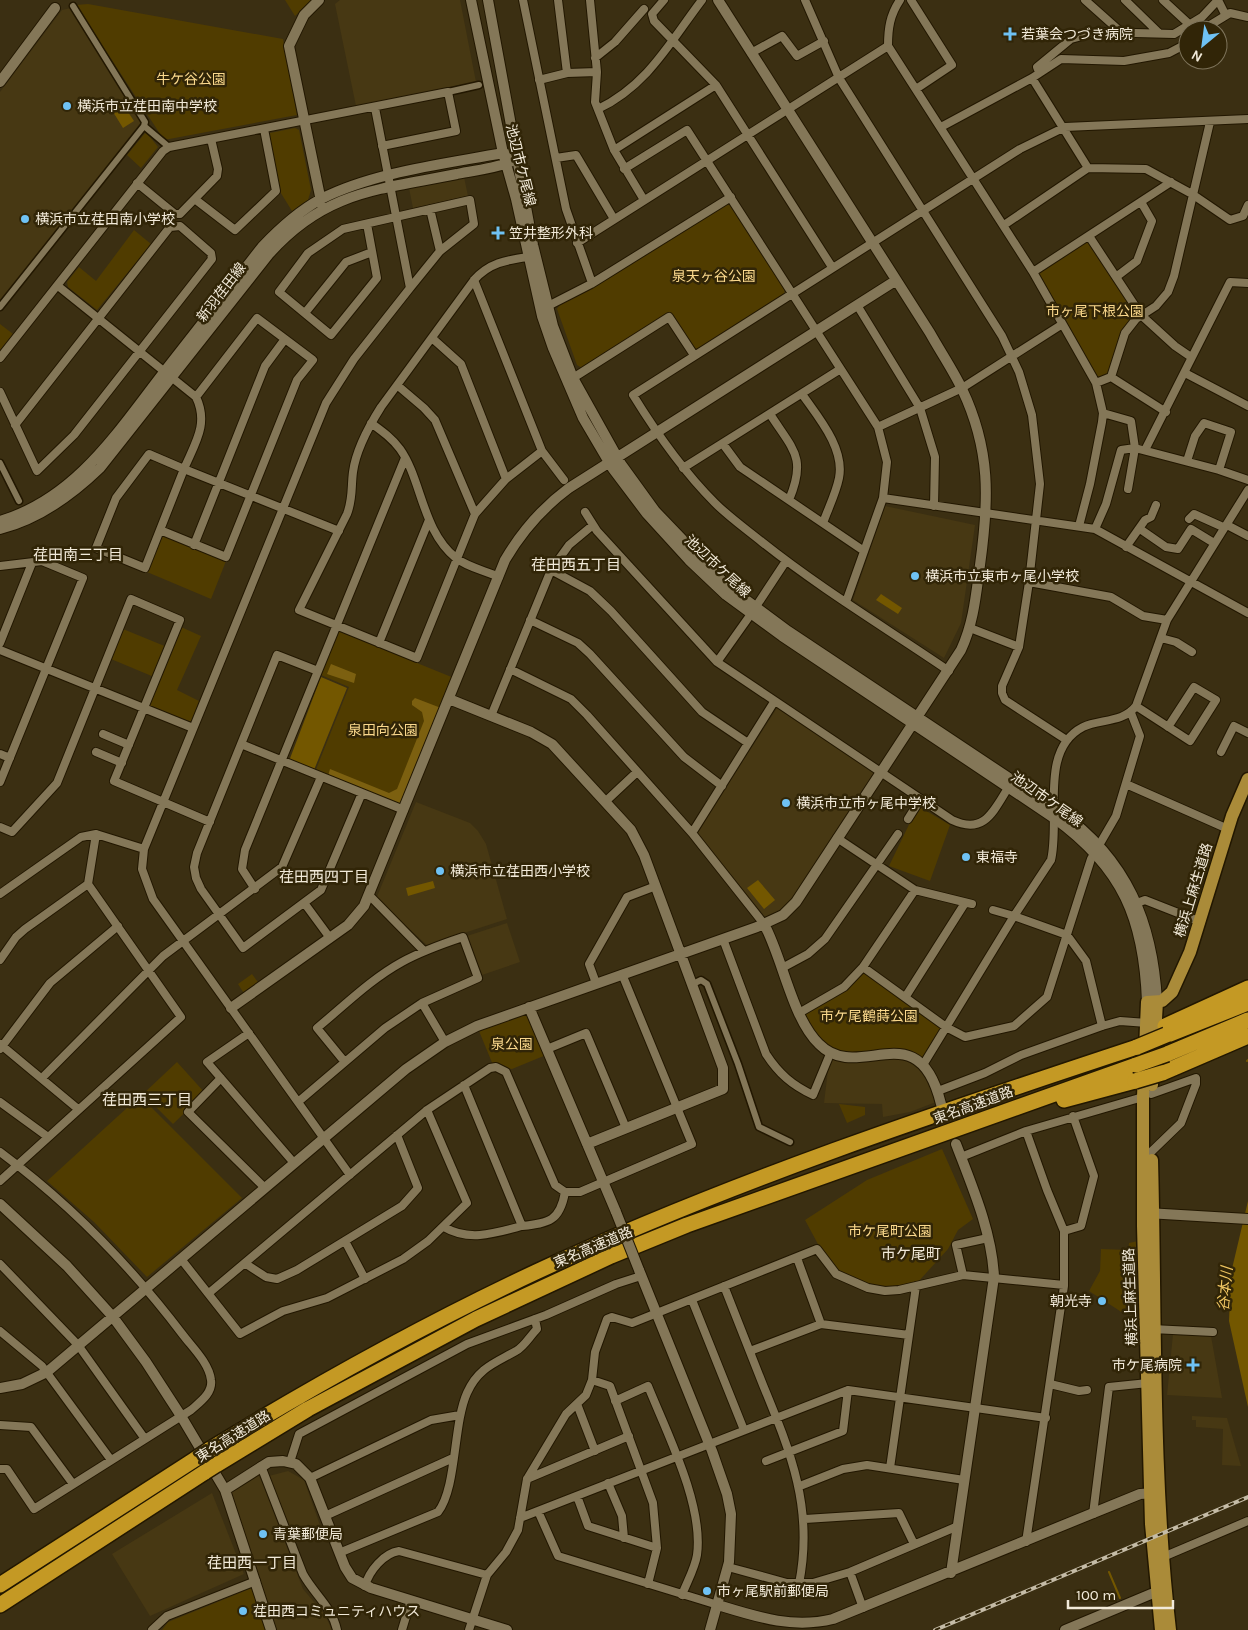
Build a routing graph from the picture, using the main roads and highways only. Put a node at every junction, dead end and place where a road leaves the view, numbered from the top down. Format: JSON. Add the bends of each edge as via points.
{"nodes":[{"id":1,"x":1248,"y":779,"type":"edge"},
{"id":2,"x":1248,"y":988,"type":"edge"},
{"id":3,"x":1152,"y":1002,"type":"junction"},
{"id":4,"x":1248,"y":1003,"type":"edge"},
{"id":5,"x":1248,"y":1020,"type":"edge"},
{"id":6,"x":1166,"y":1031,"type":"junction"},
{"id":7,"x":1248,"y":1036,"type":"edge"},
{"id":8,"x":1248,"y":1045,"type":"edge"},
{"id":9,"x":1223,"y":1050,"type":"junction"},
{"id":10,"x":1147,"y":1095,"type":"junction"},
{"id":11,"x":896,"y":1151,"type":"junction"},
{"id":12,"x":1148,"y":1213,"type":"junction"},
{"id":13,"x":1151,"y":1328,"type":"junction"},
{"id":14,"x":1155,"y":1493,"type":"junction"},
{"id":15,"x":0,"y":1585,"type":"edge"},
{"id":16,"x":1161,"y":1593,"type":"junction"},
{"id":17,"x":0,"y":1605,"type":"edge"},
{"id":18,"x":1161,"y":1630,"type":"edge"},
{"id":19,"x":1170,"y":1630,"type":"edge"}],
"edges":[{"from":1,"to":3,"type":"main road","name":"横浜上麻生道路","via":[[1228,829],[1201,922],[1172,992]]},
{"from":2,"to":6,"type":"highway"},
{"from":3,"to":10,"type":"main road","name":"横浜上麻生道路"},
{"from":3,"to":10,"type":"main road","name":"横浜上麻生道路","via":[[1146,1023]]},
{"from":4,"to":6,"type":"highway","name":"東名高速道路"},
{"from":5,"to":11,"type":"highway","name":"東名高速道路","bridge":true,"via":[[1166,1054]]},
{"from":6,"to":15,"type":"highway","name":"東名高速道路","bridge":true,"via":[[706,1200],[470,1304],[313,1387]]},
{"from":7,"to":9,"type":"highway"},
{"from":8,"to":9,"type":"highway"},
{"from":9,"to":11,"type":"highway","bridge":true,"via":[[1162,1072]]},
{"from":10,"to":12,"type":"main road","name":"横浜上麻生道路"},
{"from":10,"to":12,"type":"main road","name":"横浜上麻生道路","via":[[1151,1152]]},
{"from":11,"to":17,"type":"highway","name":"東名高速道路","via":[[686,1225],[543,1286],[476,1319],[308,1409]]},
{"from":12,"to":13,"type":"main road","name":"横浜上麻生道路"},
{"from":13,"to":14,"type":"main road","name":"横浜上麻生道路"},
{"from":13,"to":14,"type":"main road","name":"横浜上麻生道路","via":[[1148,1383]]},
{"from":14,"to":16,"type":"main road","name":"横浜上麻生道路"},
{"from":14,"to":16,"type":"main road","name":"横浜上麻生道路","via":[[1163,1557]]},
{"from":16,"to":18,"type":"main road","name":"横浜上麻生道路"},
{"from":16,"to":19,"type":"main road","name":"横浜上麻生道路"}]}
